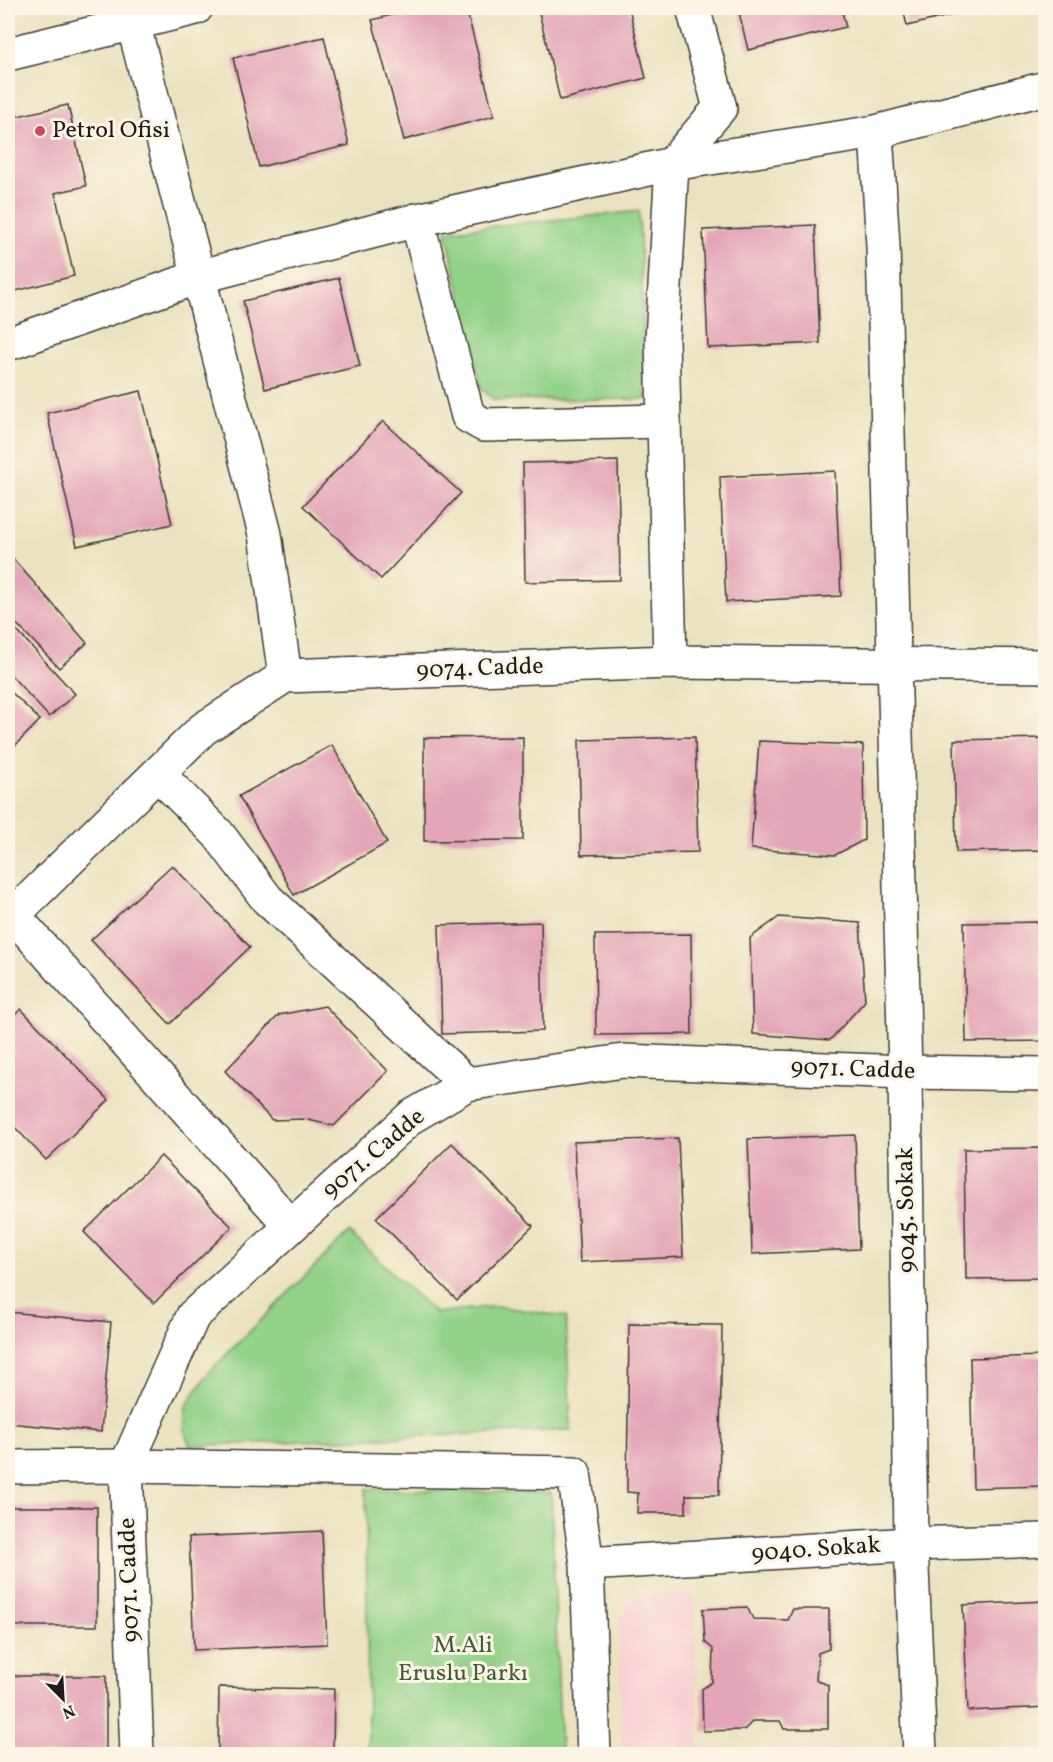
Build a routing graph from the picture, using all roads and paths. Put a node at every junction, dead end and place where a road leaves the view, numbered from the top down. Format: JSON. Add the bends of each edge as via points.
{"nodes":[{"id":1,"x":196,"y":8,"type":"edge"},
{"id":2,"x":693,"y":8,"type":"edge"},
{"id":3,"x":133,"y":23,"type":"junction"},
{"id":4,"x":8,"y":54,"type":"edge"},
{"id":5,"x":1046,"y":88,"type":"edge"},
{"id":6,"x":876,"y":132,"type":"junction"},
{"id":7,"x":672,"y":164,"type":"junction"},
{"id":8,"x":417,"y":220,"type":"junction"},
{"id":9,"x":198,"y":277,"type":"junction"},
{"id":10,"x":8,"y":344,"type":"edge"},
{"id":11,"x":664,"y":421,"type":"junction"},
{"id":12,"x":670,"y":662,"type":"junction"},
{"id":13,"x":894,"y":665,"type":"junction"},
{"id":14,"x":1046,"y":666,"type":"edge"},
{"id":15,"x":285,"y":676,"type":"junction"},
{"id":16,"x":158,"y":774,"type":"junction"},
{"id":17,"x":10,"y":918,"type":"edge"},
{"id":18,"x":905,"y":1072,"type":"junction"},
{"id":19,"x":1046,"y":1074,"type":"edge"},
{"id":20,"x":467,"y":1084,"type":"junction"},
{"id":21,"x":291,"y":1226,"type":"junction"},
{"id":22,"x":126,"y":1466,"type":"junction"},
{"id":23,"x":8,"y":1467,"type":"edge"},
{"id":24,"x":1046,"y":1540,"type":"edge"},
{"id":25,"x":911,"y":1544,"type":"junction"},
{"id":26,"x":587,"y":1564,"type":"junction"},
{"id":27,"x":137,"y":1755,"type":"edge"},
{"id":28,"x":594,"y":1755,"type":"edge"},
{"id":29,"x":920,"y":1755,"type":"edge"}],
"edges":[{"from":1,"to":3,"type":"street"},
{"from":2,"to":7,"type":"street","via":[[720,108]]},
{"from":3,"to":4,"type":"street"},
{"from":3,"to":9,"type":"street"},
{"from":5,"to":6,"type":"street"},
{"from":6,"to":7,"type":"street"},
{"from":6,"to":13,"type":"street","name":"9045. Sokak"},
{"from":7,"to":8,"type":"street"},
{"from":7,"to":11,"type":"street","via":[[662,339]]},
{"from":8,"to":9,"type":"street"},
{"from":8,"to":11,"type":"street","via":[[468,416],[484,425]]},
{"from":9,"to":10,"type":"street"},
{"from":9,"to":15,"type":"street","via":[[264,534]]},
{"from":11,"to":12,"type":"street"},
{"from":12,"to":13,"type":"street","name":"9074. Cadde"},
{"from":12,"to":15,"type":"street","name":"9074. Cadde"},
{"from":13,"to":14,"type":"street","name":"9074. Cadde"},
{"from":13,"to":18,"type":"street","name":"9045. Sokak"},
{"from":15,"to":16,"type":"street","via":[[203,729]]},
{"from":16,"to":17,"type":"street"},
{"from":16,"to":20,"type":"street","via":[[218,834],[267,899]]},
{"from":17,"to":21,"type":"street"},
{"from":18,"to":19,"type":"street","name":"9071. Cadde"},
{"from":18,"to":20,"type":"street","name":"9071. Cadde","via":[[623,1061]]},
{"from":18,"to":25,"type":"street","name":"9045. Sokak"},
{"from":20,"to":21,"type":"street","name":"9071. Cadde","via":[[411,1117]]},
{"from":21,"to":22,"type":"street","name":"9071. Cadde","via":[[193,1316]]},
{"from":22,"to":23,"type":"street"},
{"from":22,"to":26,"type":"street","via":[[574,1473]]},
{"from":22,"to":27,"type":"street","name":"9071. Cadde"},
{"from":24,"to":25,"type":"street","name":"9040. Sokak"},
{"from":25,"to":26,"type":"street","name":"9040. Sokak"},
{"from":25,"to":29,"type":"street","name":"9045. Sokak"},
{"from":26,"to":28,"type":"street"}]}
